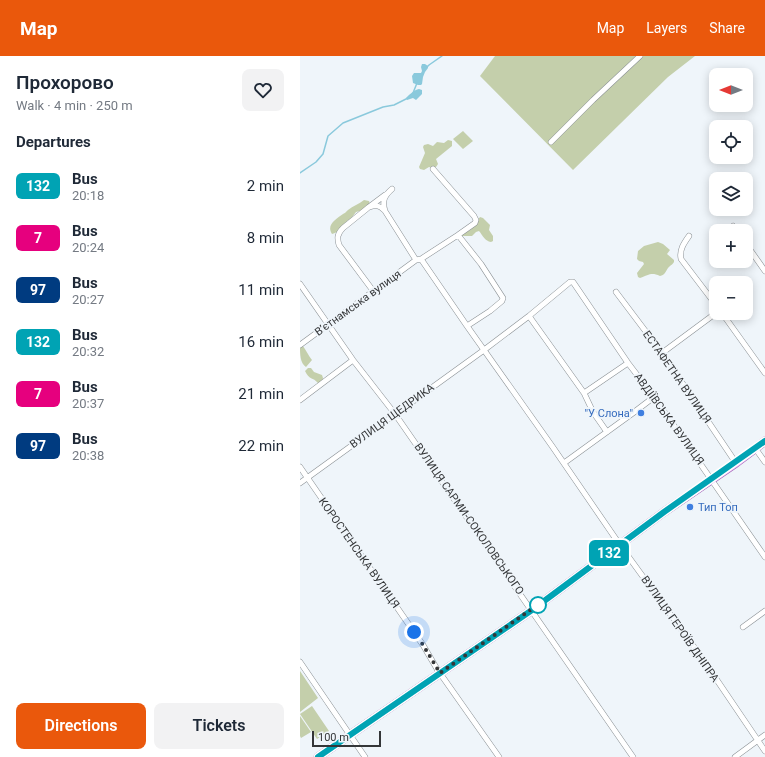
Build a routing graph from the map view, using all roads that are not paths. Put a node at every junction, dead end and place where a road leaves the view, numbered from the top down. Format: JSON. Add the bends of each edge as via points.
{"nodes":[{"id":1,"x":640,"y":56,"type":"edge"},
{"id":2,"x":551,"y":142,"type":"dead end"},
{"id":3,"x":433,"y":169,"type":"dead end"},
{"id":4,"x":392,"y":189,"type":"dead end"},
{"id":5,"x":385,"y":195,"type":"junction"},
{"id":6,"x":369,"y":206,"type":"junction"},
{"id":7,"x":385,"y":211,"type":"junction"},
{"id":8,"x":458,"y":235,"type":"junction"},
{"id":9,"x":689,"y":236,"type":"dead end"},
{"id":10,"x":753,"y":254,"type":"edge"},
{"id":11,"x":419,"y":260,"type":"junction"},
{"id":12,"x":765,"y":271,"type":"edge"},
{"id":13,"x":300,"y":284,"type":"edge"},
{"id":14,"x":374,"y":292,"type":"junction"},
{"id":15,"x":616,"y":292,"type":"dead end"},
{"id":16,"x":709,"y":296,"type":"edge"},
{"id":17,"x":529,"y":316,"type":"junction"},
{"id":18,"x":709,"y":318,"type":"edge"},
{"id":19,"x":727,"y":320,"type":"edge"},
{"id":20,"x":328,"y":324,"type":"junction"},
{"id":21,"x":467,"y":326,"type":"junction"},
{"id":22,"x":300,"y":345,"type":"edge"},
{"id":23,"x":484,"y":350,"type":"junction"},
{"id":24,"x":662,"y":353,"type":"junction"},
{"id":25,"x":353,"y":360,"type":"junction"},
{"id":26,"x":628,"y":363,"type":"junction"},
{"id":27,"x":765,"y":374,"type":"edge"},
{"id":28,"x":584,"y":393,"type":"junction"},
{"id":29,"x":654,"y":397,"type":"junction"},
{"id":30,"x":300,"y":400,"type":"edge"},
{"id":31,"x":396,"y":414,"type":"junction"},
{"id":32,"x":607,"y":432,"type":"junction"},
{"id":33,"x":765,"y":441,"type":"edge"},
{"id":34,"x":755,"y":448,"type":"junction"},
{"id":35,"x":765,"y":462,"type":"edge"},
{"id":36,"x":564,"y":463,"type":"junction"},
{"id":37,"x":736,"y":463,"type":"junction"},
{"id":38,"x":300,"y":467,"type":"edge"},
{"id":39,"x":307,"y":478,"type":"junction"},
{"id":40,"x":711,"y":479,"type":"junction"},
{"id":41,"x":300,"y":483,"type":"edge"},
{"id":42,"x":620,"y":545,"type":"junction"},
{"id":43,"x":765,"y":557,"type":"edge"},
{"id":44,"x":532,"y":610,"type":"junction"},
{"id":45,"x":765,"y":611,"type":"edge"},
{"id":46,"x":743,"y":626,"type":"dead end"},
{"id":47,"x":300,"y":662,"type":"edge"},
{"id":48,"x":440,"y":673,"type":"junction"},
{"id":49,"x":765,"y":735,"type":"edge"},
{"id":50,"x":349,"y":736,"type":"junction"},
{"id":51,"x":757,"y":740,"type":"junction"},
{"id":52,"x":765,"y":752,"type":"edge"},
{"id":53,"x":318,"y":757,"type":"edge"},
{"id":54,"x":365,"y":757,"type":"edge"},
{"id":55,"x":499,"y":757,"type":"edge"},
{"id":56,"x":633,"y":757,"type":"edge"},
{"id":57,"x":735,"y":757,"type":"edge"}],
"edges":[{"from":1,"to":2,"type":"street"},
{"from":3,"to":8,"type":"street","name":"Вʼєтнамська вулиця","via":[[476,220]]},
{"from":4,"to":5,"type":"street"},
{"from":5,"to":6,"type":"street"},
{"from":5,"to":7,"type":"street"},
{"from":6,"to":7,"type":"street","via":[[376,205]]},
{"from":6,"to":14,"type":"street","via":[[337,236],[340,245]]},
{"from":7,"to":11,"type":"street","name":"ВУЛИЦЯ ГЕРОЇВ ДНІПРА"},
{"from":8,"to":11,"type":"street","name":"Вʼєтнамська вулиця"},
{"from":8,"to":21,"type":"street","via":[[503,298],[490,311]]},
{"from":9,"to":16,"type":"street","via":[[681,247],[681,260]]},
{"from":10,"to":12,"type":"street"},
{"from":11,"to":14,"type":"street","name":"Вʼєтнамська вулиця"},
{"from":11,"to":21,"type":"street","name":"ВУЛИЦЯ ГЕРОЇВ ДНІПРА"},
{"from":13,"to":20,"type":"street","name":"ВУЛИЦЯ САРМИ-СОКОЛОВСЬКОГО"},
{"from":14,"to":20,"type":"street","name":"Вʼєтнамська вулиця"},
{"from":15,"to":24,"type":"street","name":"ЕСТАФЕТНА ВУЛИЦЯ"},
{"from":17,"to":23,"type":"street"},
{"from":17,"to":26,"type":"street","name":"АВДІЇВСЬКА ВУЛИЦЯ","via":[[573,282]]},
{"from":17,"to":28,"type":"street"},
{"from":18,"to":24,"type":"street"},
{"from":19,"to":27,"type":"street"},
{"from":20,"to":22,"type":"street","name":"Вʼєтнамська вулиця"},
{"from":20,"to":25,"type":"street","name":"ВУЛИЦЯ САРМИ-СОКОЛОВСЬКОГО"},
{"from":21,"to":23,"type":"street","name":"ВУЛИЦЯ ГЕРОЇВ ДНІПРА"},
{"from":23,"to":31,"type":"street","name":"ВУЛИЦЯ ЩЕДРИКА"},
{"from":23,"to":36,"type":"street","name":"ВУЛИЦЯ ГЕРОЇВ ДНІПРА"},
{"from":24,"to":37,"type":"street","name":"ЕСТАФЕТНА ВУЛИЦЯ"},
{"from":25,"to":30,"type":"street"},
{"from":25,"to":31,"type":"street","name":"ВУЛИЦЯ САРМИ-СОКОЛОВСЬКОГО"},
{"from":26,"to":28,"type":"street"},
{"from":26,"to":29,"type":"street","name":"АВДІЇВСЬКА ВУЛИЦЯ"},
{"from":28,"to":32,"type":"street"},
{"from":29,"to":32,"type":"street"},
{"from":29,"to":40,"type":"street","name":"АВДІЇВСЬКА ВУЛИЦЯ"},
{"from":31,"to":39,"type":"street","name":"ВУЛИЦЯ ЩЕДРИКА"},
{"from":31,"to":44,"type":"street","name":"ВУЛИЦЯ САРМИ-СОКОЛОВСЬКОГО"},
{"from":32,"to":36,"type":"street"},
{"from":33,"to":34,"type":"main road"},
{"from":34,"to":35,"type":"street"},
{"from":34,"to":37,"type":"main road"},
{"from":36,"to":42,"type":"street","name":"ВУЛИЦЯ ГЕРОЇВ ДНІПРА"},
{"from":37,"to":40,"type":"main road"},
{"from":38,"to":39,"type":"street","name":"КОРОСТЕНСЬКА ВУЛИЦЯ"},
{"from":39,"to":41,"type":"street","name":"ВУЛИЦЯ ЩЕДРИКА"},
{"from":39,"to":48,"type":"street","name":"КОРОСТЕНСЬКА ВУЛИЦЯ"},
{"from":40,"to":42,"type":"main road"},
{"from":40,"to":43,"type":"street","name":"АВДІЇВСЬКА ВУЛИЦЯ"},
{"from":42,"to":44,"type":"main road"},
{"from":42,"to":51,"type":"street","name":"ВУЛИЦЯ ГЕРОЇВ ДНІПРА","via":[[704,661]]},
{"from":44,"to":48,"type":"main road"},
{"from":44,"to":56,"type":"street","name":"ВУЛИЦЯ САРМИ-СОКОЛОВСЬКОГО"},
{"from":45,"to":46,"type":"street"},
{"from":47,"to":50,"type":"street"},
{"from":48,"to":50,"type":"main road"},
{"from":48,"to":55,"type":"street","name":"КОРОСТЕНСЬКА ВУЛИЦЯ"},
{"from":49,"to":51,"type":"street"},
{"from":50,"to":53,"type":"main road"},
{"from":50,"to":54,"type":"street"},
{"from":51,"to":52,"type":"street","name":"ВУЛИЦЯ ГЕРОЇВ ДНІПРА"},
{"from":51,"to":57,"type":"street"}]}
